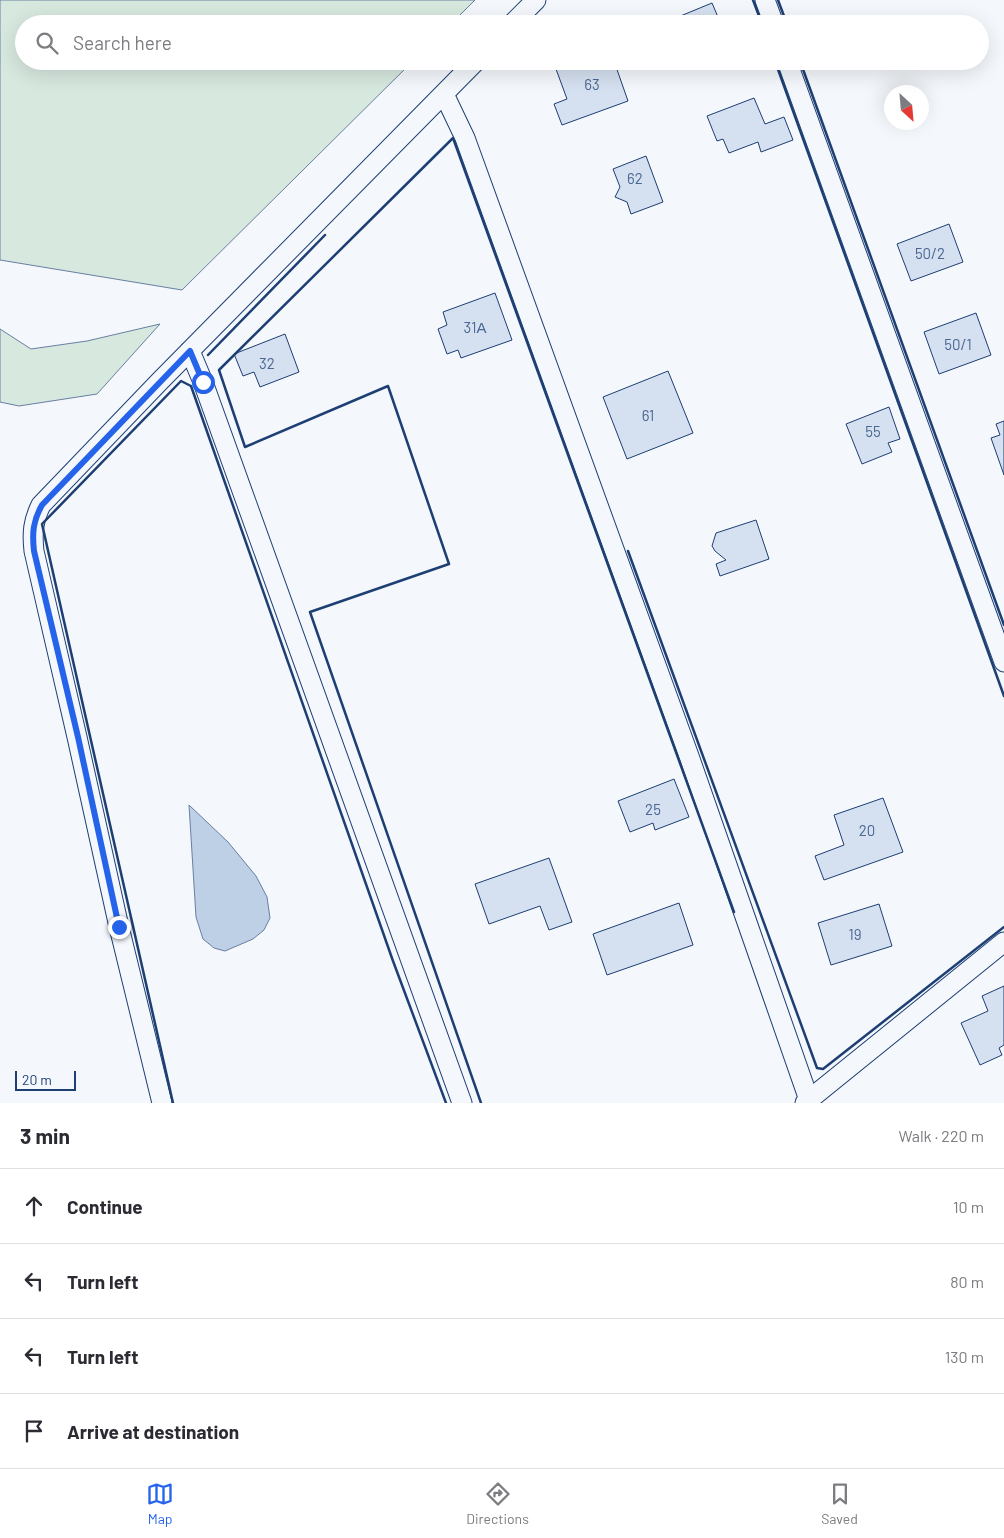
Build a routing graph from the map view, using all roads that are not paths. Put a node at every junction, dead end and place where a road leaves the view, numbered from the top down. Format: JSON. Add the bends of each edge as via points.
{"nodes":[{"id":1,"x":536,"y":0,"type":"edge"},
{"id":2,"x":765,"y":0,"type":"edge"},
{"id":3,"x":521,"y":15,"type":"edge"},
{"id":4,"x":771,"y":15,"type":"edge"},
{"id":5,"x":467,"y":70,"type":"edge"},
{"id":6,"x":790,"y":70,"type":"edge"},
{"id":7,"x":444,"y":94,"type":"junction"},
{"id":8,"x":190,"y":351,"type":"junction"},
{"id":9,"x":1004,"y":662,"type":"edge"},
{"id":10,"x":1004,"y":942,"type":"edge"},
{"id":11,"x":807,"y":1101,"type":"edge"},
{"id":12,"x":162,"y":1103,"type":"edge"},
{"id":13,"x":462,"y":1103,"type":"edge"}],
"edges":[{"from":1,"to":3,"type":"street"},
{"from":2,"to":4,"type":"street"},
{"from":5,"to":7,"type":"street"},
{"from":6,"to":9,"type":"street"},
{"from":7,"to":8,"type":"street"},
{"from":7,"to":11,"type":"street","via":[[465,138],[689,756]]},
{"from":8,"to":12,"type":"street","via":[[42,505],[32,527],[34,551]]},
{"from":8,"to":13,"type":"street"},
{"from":10,"to":11,"type":"street"}]}
